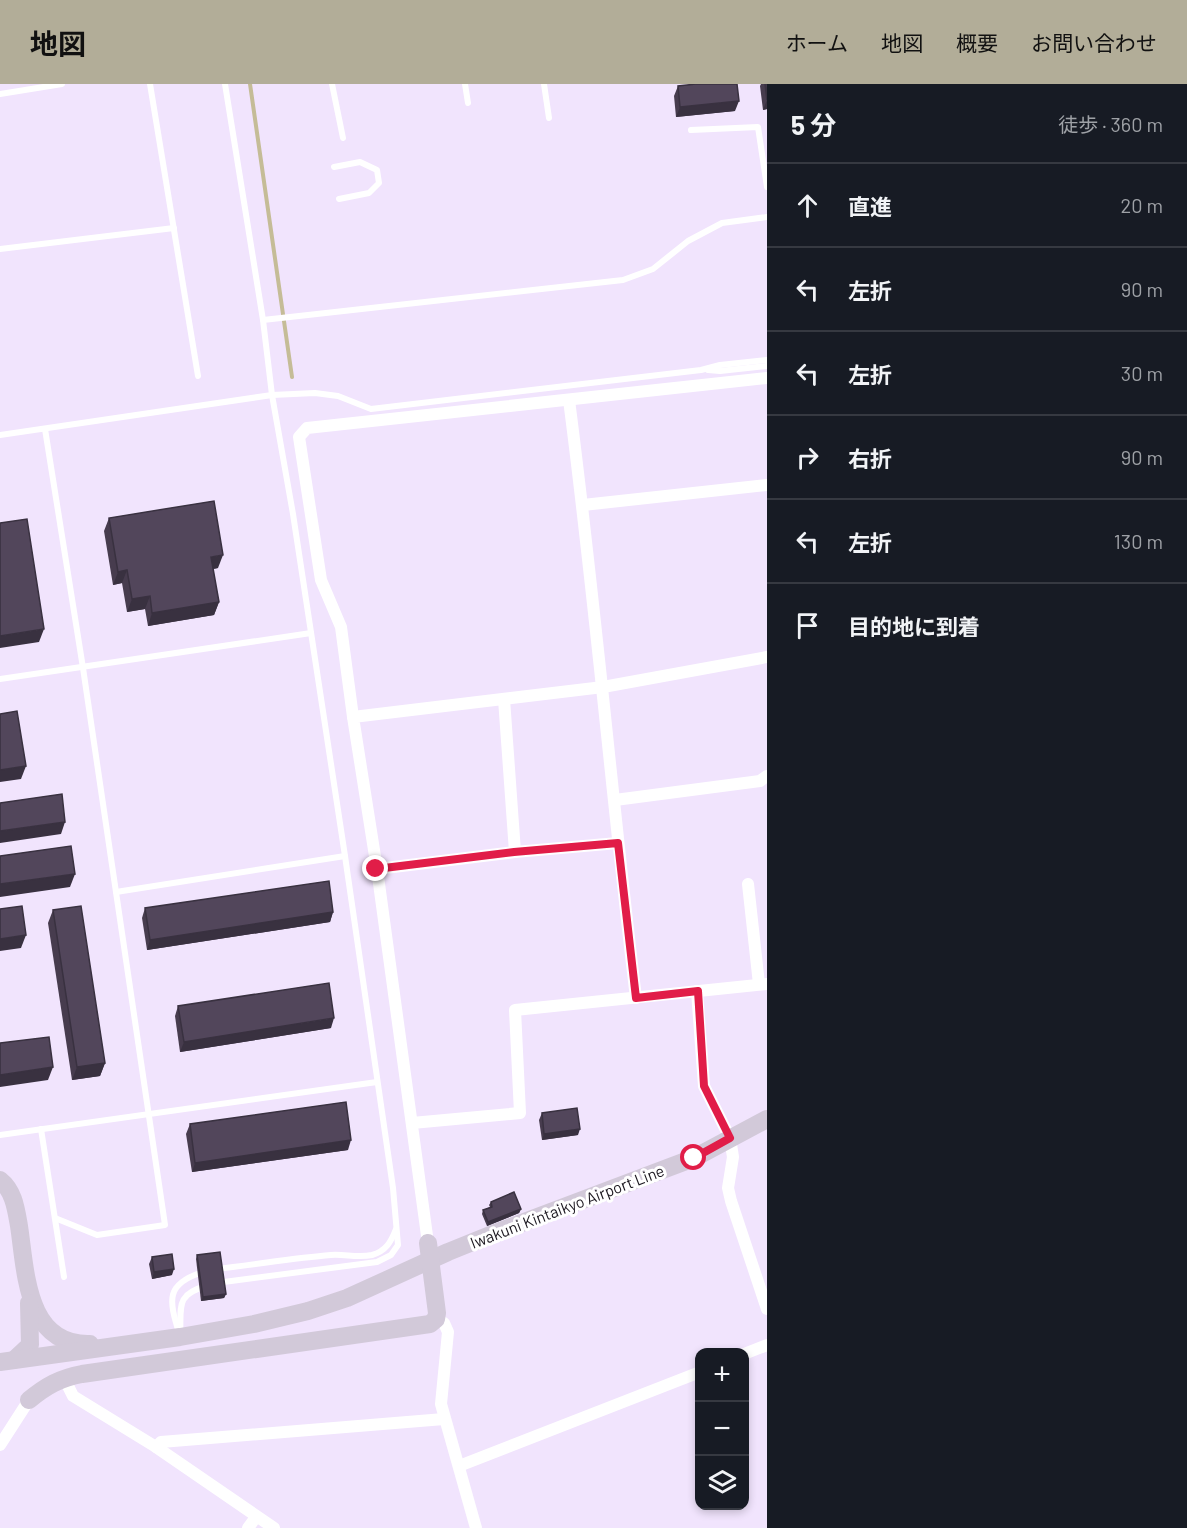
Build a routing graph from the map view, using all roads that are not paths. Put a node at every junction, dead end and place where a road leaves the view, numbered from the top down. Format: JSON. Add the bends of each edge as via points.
{"nodes":[{"id":1,"x":62,"y":84,"type":"edge"},
{"id":2,"x":150,"y":84,"type":"edge"},
{"id":3,"x":225,"y":84,"type":"edge"},
{"id":4,"x":332,"y":84,"type":"edge"},
{"id":5,"x":465,"y":84,"type":"edge"},
{"id":6,"x":544,"y":84,"type":"edge"},
{"id":7,"x":0,"y":94,"type":"edge"},
{"id":8,"x":468,"y":103,"type":"dead end"},
{"id":9,"x":549,"y":118,"type":"dead end"},
{"id":10,"x":691,"y":130,"type":"dead end"},
{"id":11,"x":342,"y":138,"type":"dead end"},
{"id":12,"x":334,"y":167,"type":"dead end"},
{"id":13,"x":767,"y":187,"type":"edge"},
{"id":14,"x":339,"y":200,"type":"dead end"},
{"id":15,"x":767,"y":217,"type":"edge"},
{"id":16,"x":174,"y":228,"type":"junction"},
{"id":17,"x":0,"y":249,"type":"edge"},
{"id":18,"x":263,"y":320,"type":"junction"},
{"id":19,"x":767,"y":360,"type":"edge"},
{"id":20,"x":767,"y":366,"type":"edge"},
{"id":21,"x":701,"y":370,"type":"junction"},
{"id":22,"x":198,"y":376,"type":"dead end"},
{"id":23,"x":767,"y":378,"type":"edge"},
{"id":24,"x":272,"y":395,"type":"junction"},
{"id":25,"x":569,"y":400,"type":"junction"},
{"id":26,"x":45,"y":429,"type":"junction"},
{"id":27,"x":0,"y":435,"type":"edge"},
{"id":28,"x":767,"y":485,"type":"edge"},
{"id":29,"x":583,"y":505,"type":"junction"},
{"id":30,"x":311,"y":633,"type":"junction"},
{"id":31,"x":767,"y":657,"type":"edge"},
{"id":32,"x":83,"y":668,"type":"junction"},
{"id":33,"x":0,"y":679,"type":"edge"},
{"id":34,"x":603,"y":687,"type":"junction"},
{"id":35,"x":504,"y":699,"type":"junction"},
{"id":36,"x":352,"y":717,"type":"junction"},
{"id":37,"x":767,"y":776,"type":"edge"},
{"id":38,"x":615,"y":801,"type":"junction"},
{"id":39,"x":618,"y":843,"type":"junction"},
{"id":40,"x":514,"y":852,"type":"junction"},
{"id":41,"x":345,"y":856,"type":"junction"},
{"id":42,"x":376,"y":869,"type":"junction"},
{"id":43,"x":748,"y":884,"type":"dead end"},
{"id":44,"x":116,"y":892,"type":"junction"},
{"id":45,"x":763,"y":984,"type":"edge"},
{"id":46,"x":698,"y":991,"type":"junction"},
{"id":47,"x":636,"y":998,"type":"junction"},
{"id":48,"x":377,"y":1082,"type":"junction"},
{"id":49,"x":148,"y":1114,"type":"junction"},
{"id":50,"x":767,"y":1119,"type":"edge"},
{"id":51,"x":412,"y":1123,"type":"junction"},
{"id":52,"x":41,"y":1129,"type":"junction"},
{"id":53,"x":0,"y":1135,"type":"edge"},
{"id":54,"x":730,"y":1138,"type":"junction"},
{"id":55,"x":0,"y":1180,"type":"edge"},
{"id":56,"x":55,"y":1218,"type":"junction"},
{"id":57,"x":397,"y":1228,"type":"junction"},
{"id":58,"x":429,"y":1252,"type":"junction"},
{"id":59,"x":64,"y":1277,"type":"dead end"},
{"id":60,"x":28,"y":1284,"type":"junction"},
{"id":61,"x":767,"y":1309,"type":"edge"},
{"id":62,"x":436,"y":1319,"type":"junction"},
{"id":63,"x":180,"y":1337,"type":"junction"},
{"id":64,"x":160,"y":1339,"type":"junction"},
{"id":65,"x":767,"y":1346,"type":"edge"},
{"id":66,"x":749,"y":1352,"type":"edge"},
{"id":67,"x":7,"y":1361,"type":"edge"},
{"id":68,"x":695,"y":1374,"type":"edge"},
{"id":69,"x":64,"y":1378,"type":"junction"},
{"id":70,"x":29,"y":1400,"type":"joint"},
{"id":71,"x":444,"y":1419,"type":"junction"},
{"id":72,"x":0,"y":1445,"type":"edge"},
{"id":73,"x":156,"y":1446,"type":"junction"},
{"id":74,"x":459,"y":1467,"type":"junction"},
{"id":75,"x":256,"y":1516,"type":"junction"},
{"id":76,"x":248,"y":1528,"type":"edge"},
{"id":77,"x":274,"y":1528,"type":"edge"},
{"id":78,"x":476,"y":1528,"type":"edge"}],
"edges":[{"from":1,"to":7,"type":"lane"},
{"from":2,"to":16,"type":"lane"},
{"from":3,"to":18,"type":"lane"},
{"from":4,"to":11,"type":"lane"},
{"from":5,"to":8,"type":"lane"},
{"from":6,"to":9,"type":"lane"},
{"from":10,"to":13,"type":"lane","via":[[758,127]]},
{"from":12,"to":14,"type":"lane","via":[[360,162],[377,170],[379,183],[369,193]]},
{"from":15,"to":18,"type":"lane","via":[[722,222],[688,241],[653,269],[623,280]]},
{"from":16,"to":17,"type":"lane"},
{"from":16,"to":22,"type":"lane"},
{"from":18,"to":24,"type":"lane"},
{"from":19,"to":21,"type":"lane"},
{"from":20,"to":21,"type":"lane"},
{"from":21,"to":24,"type":"lane","via":[[371,409],[338,396]]},
{"from":23,"to":25,"type":"street"},
{"from":24,"to":26,"type":"lane"},
{"from":24,"to":30,"type":"lane"},
{"from":25,"to":29,"type":"street"},
{"from":25,"to":36,"type":"street","via":[[307,428],[299,437],[321,580],[341,627]]},
{"from":26,"to":27,"type":"lane"},
{"from":26,"to":32,"type":"lane"},
{"from":28,"to":29,"type":"street"},
{"from":29,"to":34,"type":"street"},
{"from":30,"to":32,"type":"lane"},
{"from":30,"to":41,"type":"lane"},
{"from":31,"to":34,"type":"street"},
{"from":32,"to":33,"type":"lane"},
{"from":32,"to":44,"type":"lane"},
{"from":34,"to":35,"type":"street"},
{"from":34,"to":38,"type":"street"},
{"from":35,"to":36,"type":"street"},
{"from":35,"to":40,"type":"street"},
{"from":36,"to":42,"type":"street"},
{"from":37,"to":38,"type":"street","via":[[760,781]]},
{"from":38,"to":39,"type":"street"},
{"from":39,"to":40,"type":"street"},
{"from":39,"to":47,"type":"street"},
{"from":40,"to":42,"type":"street"},
{"from":41,"to":44,"type":"lane"},
{"from":41,"to":48,"type":"lane"},
{"from":42,"to":51,"type":"street"},
{"from":43,"to":45,"type":"street"},
{"from":44,"to":49,"type":"lane"},
{"from":45,"to":46,"type":"street"},
{"from":46,"to":47,"type":"street"},
{"from":46,"to":54,"type":"street","via":[[704,1086]]},
{"from":47,"to":51,"type":"street","via":[[515,1010],[520,1113]]},
{"from":48,"to":49,"type":"lane"},
{"from":48,"to":57,"type":"lane"},
{"from":49,"to":52,"type":"lane"},
{"from":49,"to":56,"type":"lane","via":[[165,1225],[98,1235]]},
{"from":50,"to":54,"type":"street","name":"Iwakuni Kintaikyo Airport Line"},
{"from":51,"to":58,"type":"street"},
{"from":52,"to":53,"type":"lane"},
{"from":52,"to":56,"type":"lane"},
{"from":54,"to":58,"type":"street","name":"Iwakuni Kintaikyo Airport Line","via":[[694,1158],[490,1235]]},
{"from":54,"to":61,"type":"street","via":[[730,1201]]},
{"from":55,"to":60,"type":"street","via":[[13,1197]]},
{"from":56,"to":59,"type":"lane"},
{"from":57,"to":63,"type":"lane","via":[[398,1245],[391,1255],[377,1262],[213,1283],[192,1290],[180,1305]]},
{"from":57,"to":63,"type":"lane","via":[[384,1250],[372,1255],[333,1255],[190,1276],[174,1290],[171,1306]]},
{"from":58,"to":62,"type":"street"},
{"from":58,"to":63,"type":"street","name":"Iwakuni Kintaikyo Airport Line","via":[[347,1298],[254,1324]]},
{"from":60,"to":64,"type":"street","via":[[41,1320],[54,1334],[70,1342]]},
{"from":60,"to":67,"type":"street","via":[[30,1345]]},
{"from":62,"to":69,"type":"street","via":[[429,1324]]},
{"from":62,"to":71,"type":"street","via":[[444,1323],[448,1332],[441,1389]]},
{"from":63,"to":64,"type":"street","name":"Iwakuni Kintaikyo Airport Line"},
{"from":64,"to":67,"type":"street"},
{"from":65,"to":66,"type":"street"},
{"from":68,"to":74,"type":"street"},
{"from":69,"to":70,"type":"street"},
{"from":69,"to":73,"type":"street","via":[[73,1396]]},
{"from":70,"to":72,"type":"street"},
{"from":71,"to":73,"type":"street","via":[[161,1442]]},
{"from":71,"to":74,"type":"street"},
{"from":73,"to":75,"type":"street"},
{"from":74,"to":78,"type":"street"},
{"from":75,"to":76,"type":"street"},
{"from":75,"to":77,"type":"street"}]}
